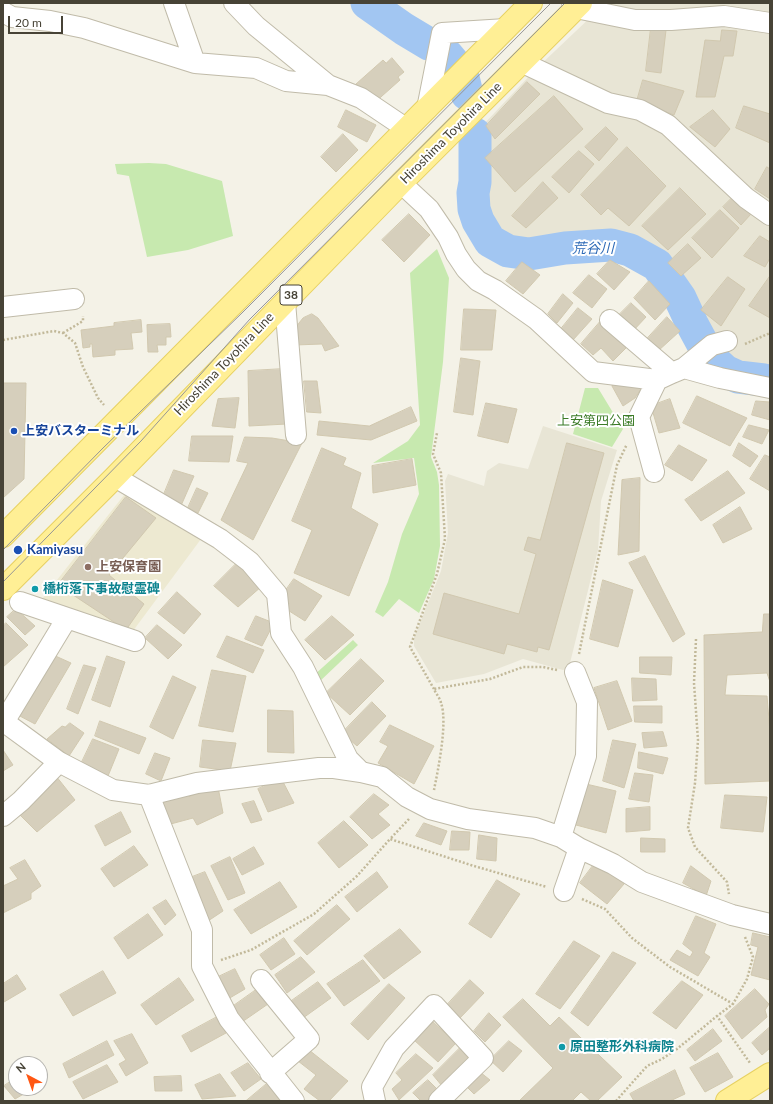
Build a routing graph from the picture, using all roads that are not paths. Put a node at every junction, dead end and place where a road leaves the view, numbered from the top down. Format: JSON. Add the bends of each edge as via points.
{"nodes":[{"id":1,"x":174,"y":3,"type":"edge"},
{"id":2,"x":234,"y":3,"type":"edge"},
{"id":3,"x":531,"y":3,"type":"edge"},
{"id":4,"x":576,"y":5,"type":"edge"},
{"id":5,"x":3,"y":12,"type":"edge"},
{"id":6,"x":770,"y":23,"type":"edge"},
{"id":7,"x":506,"y":29,"type":"junction"},
{"id":8,"x":521,"y":62,"type":"junction"},
{"id":9,"x":195,"y":63,"type":"junction"},
{"id":10,"x":328,"y":85,"type":"junction"},
{"id":11,"x":427,"y":109,"type":"junction"},
{"id":12,"x":407,"y":129,"type":"junction"},
{"id":13,"x":401,"y":183,"type":"junction"},
{"id":14,"x":770,"y":215,"type":"edge"},
{"id":15,"x":74,"y":299,"type":"dead end"},
{"id":16,"x":285,"y":302,"type":"junction"},
{"id":17,"x":3,"y":307,"type":"edge"},
{"id":18,"x":610,"y":320,"type":"dead end"},
{"id":19,"x":692,"y":361,"type":"junction"},
{"id":20,"x":770,"y":388,"type":"edge"},
{"id":21,"x":296,"y":435,"type":"dead end"},
{"id":22,"x":654,"y":472,"type":"dead end"},
{"id":23,"x":115,"y":477,"type":"junction"},
{"id":24,"x":3,"y":536,"type":"edge"},
{"id":25,"x":3,"y":589,"type":"edge"},
{"id":26,"x":20,"y":602,"type":"dead end"},
{"id":27,"x":67,"y":618,"type":"junction"},
{"id":28,"x":135,"y":641,"type":"dead end"},
{"id":29,"x":575,"y":672,"type":"road end"},
{"id":30,"x":4,"y":721,"type":"edge"},
{"id":31,"x":59,"y":762,"type":"junction"},
{"id":32,"x":361,"y":772,"type":"junction"},
{"id":33,"x":149,"y":794,"type":"junction"},
{"id":34,"x":3,"y":816,"type":"edge"},
{"id":35,"x":561,"y":836,"type":"junction"},
{"id":36,"x":579,"y":848,"type":"junction"},
{"id":37,"x":564,"y":892,"type":"dead end"},
{"id":38,"x":770,"y":924,"type":"edge"},
{"id":39,"x":261,"y":980,"type":"dead end"},
{"id":40,"x":270,"y":1073,"type":"junction"},
{"id":41,"x":770,"y":1074,"type":"edge"},
{"id":42,"x":294,"y":1101,"type":"edge"},
{"id":43,"x":375,"y":1101,"type":"edge"},
{"id":44,"x":439,"y":1101,"type":"edge"},
{"id":45,"x":727,"y":1101,"type":"edge"}],
"edges":[{"from":1,"to":9,"type":"street"},
{"from":2,"to":10,"type":"street","via":[[256,26]]},
{"from":3,"to":7,"type":"main road","number":"38"},
{"from":4,"to":6,"type":"street","via":[[635,20],[724,16]]},
{"from":4,"to":8,"type":"main road","name":"Hiroshima Toyohira Line","number":"38"},
{"from":5,"to":9,"type":"street","via":[[12,17],[84,28]]},
{"from":7,"to":11,"type":"main road","number":"38"},
{"from":7,"to":11,"type":"street","via":[[442,33]]},
{"from":8,"to":13,"type":"main road","name":"Hiroshima Toyohira Line","number":"38"},
{"from":8,"to":14,"type":"street","via":[[608,103],[640,110],[668,125],[746,198]]},
{"from":9,"to":10,"type":"street","via":[[256,68],[286,81]]},
{"from":10,"to":12,"type":"street","via":[[361,98]]},
{"from":11,"to":12,"type":"main road","number":"38"},
{"from":12,"to":24,"type":"main road","number":"38"},
{"from":13,"to":16,"type":"main road","name":"Hiroshima Toyohira Line","number":"38"},
{"from":13,"to":19,"type":"street","via":[[429,209],[466,270],[478,281],[536,318],[593,372]]},
{"from":15,"to":17,"type":"street"},
{"from":16,"to":21,"type":"street"},
{"from":16,"to":23,"type":"main road","name":"Hiroshima Toyohira Line","number":"38"},
{"from":18,"to":19,"type":"street"},
{"from":19,"to":20,"type":"street","via":[[720,378]]},
{"from":19,"to":22,"type":"street","via":[[639,417]]},
{"from":23,"to":25,"type":"main road","name":"Hiroshima Toyohira Line","number":"38"},
{"from":23,"to":32,"type":"street","via":[[220,539],[250,562],[277,594],[280,633],[303,667],[348,759]]},
{"from":26,"to":27,"type":"street"},
{"from":27,"to":28,"type":"street"},
{"from":27,"to":30,"type":"street"},
{"from":29,"to":35,"type":"street","via":[[587,702],[586,756]]},
{"from":30,"to":31,"type":"street"},
{"from":31,"to":33,"type":"street","via":[[113,790]]},
{"from":31,"to":34,"type":"street"},
{"from":32,"to":33,"type":"street","via":[[319,768],[196,783]]},
{"from":32,"to":35,"type":"street","via":[[382,777],[430,809],[468,819],[535,828]]},
{"from":33,"to":40,"type":"street","via":[[202,930],[202,966],[229,1019]]},
{"from":35,"to":36,"type":"street"},
{"from":36,"to":37,"type":"street"},
{"from":36,"to":38,"type":"street","via":[[613,864],[642,882],[732,915]]},
{"from":39,"to":40,"type":"street","via":[[309,1039]]},
{"from":40,"to":42,"type":"street"},
{"from":41,"to":45,"type":"main road"},
{"from":43,"to":44,"type":"street","via":[[372,1087],[394,1048],[434,1005],[483,1058]]}]}
